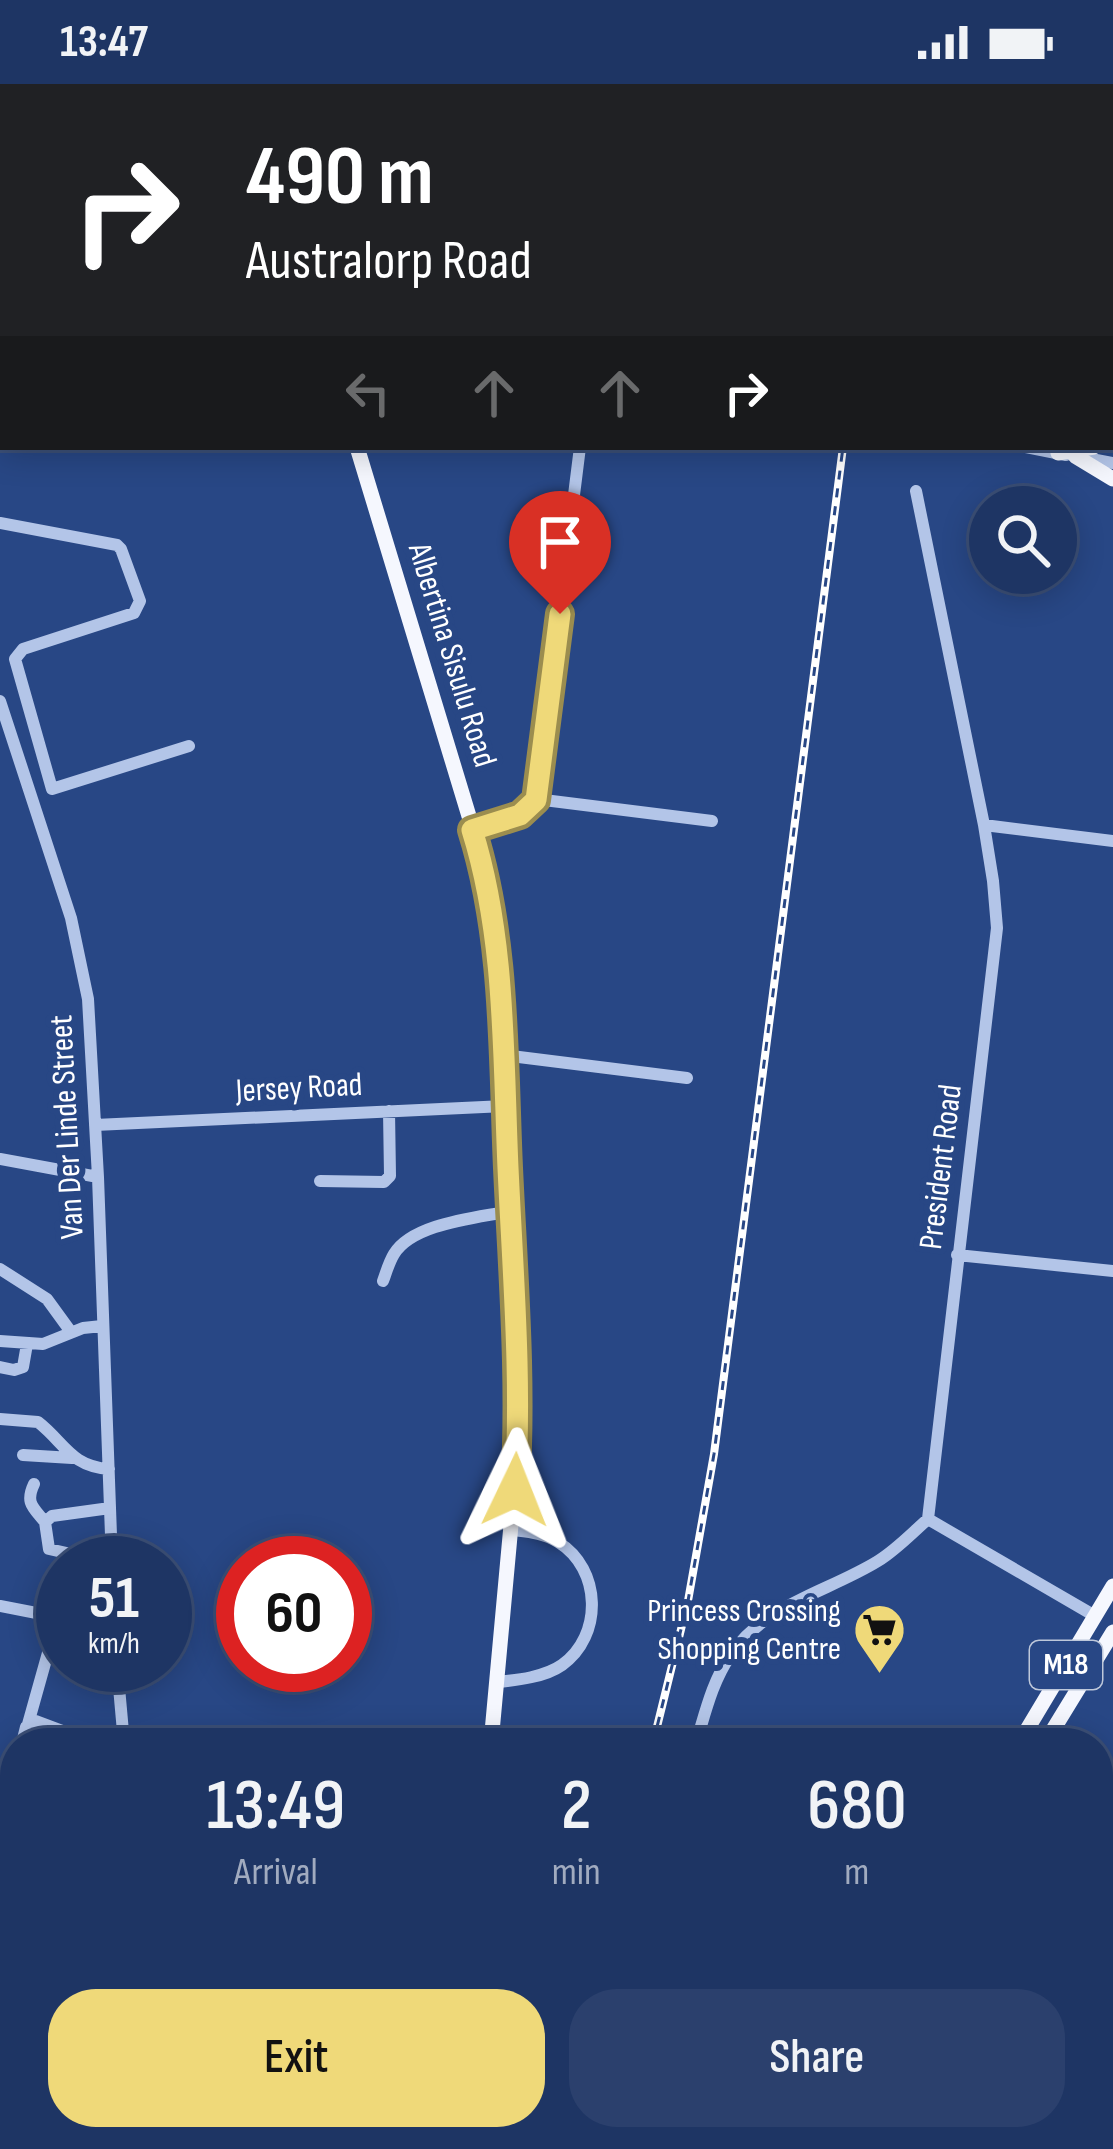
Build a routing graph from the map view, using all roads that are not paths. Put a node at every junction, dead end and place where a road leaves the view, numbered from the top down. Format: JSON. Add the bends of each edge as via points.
{"nodes":[{"id":1,"x":358,"y":450,"type":"edge"},
{"id":2,"x":580,"y":450,"type":"edge"},
{"id":3,"x":1041,"y":450,"type":"edge"},
{"id":4,"x":1084,"y":450,"type":"edge"},
{"id":5,"x":1066,"y":455,"type":"junction"},
{"id":6,"x":1113,"y":464,"type":"edge"},
{"id":7,"x":1113,"y":478,"type":"edge"},
{"id":8,"x":916,"y":491,"type":"dead end"},
{"id":9,"x":0,"y":523,"type":"edge"},
{"id":10,"x":27,"y":708,"type":"junction"},
{"id":11,"x":2,"y":710,"type":"edge"},
{"id":12,"x":32,"y":724,"type":"junction"},
{"id":13,"x":10,"y":732,"type":"junction"},
{"id":14,"x":189,"y":746,"type":"dead end"},
{"id":15,"x":536,"y":800,"type":"junction"},
{"id":16,"x":712,"y":821,"type":"dead end"},
{"id":17,"x":984,"y":826,"type":"junction"},
{"id":18,"x":472,"y":830,"type":"junction"},
{"id":19,"x":1113,"y":842,"type":"edge"},
{"id":20,"x":503,"y":1055,"type":"junction"},
{"id":21,"x":687,"y":1078,"type":"dead end"},
{"id":22,"x":505,"y":1106,"type":"junction"},
{"id":23,"x":389,"y":1111,"type":"junction"},
{"id":24,"x":95,"y":1125,"type":"junction"},
{"id":25,"x":0,"y":1159,"type":"edge"},
{"id":26,"x":98,"y":1177,"type":"junction"},
{"id":27,"x":320,"y":1181,"type":"dead end"},
{"id":28,"x":510,"y":1210,"type":"junction"},
{"id":29,"x":957,"y":1255,"type":"junction"},
{"id":30,"x":0,"y":1269,"type":"edge"},
{"id":31,"x":1113,"y":1271,"type":"edge"},
{"id":32,"x":383,"y":1282,"type":"dead end"},
{"id":33,"x":102,"y":1326,"type":"junction"},
{"id":34,"x":71,"y":1332,"type":"junction"},
{"id":35,"x":0,"y":1341,"type":"edge"},
{"id":36,"x":28,"y":1344,"type":"junction"},
{"id":37,"x":0,"y":1367,"type":"edge"},
{"id":38,"x":0,"y":1419,"type":"edge"},
{"id":39,"x":23,"y":1455,"type":"dead end"},
{"id":40,"x":72,"y":1458,"type":"junction"},
{"id":41,"x":109,"y":1469,"type":"junction"},
{"id":42,"x":34,"y":1484,"type":"dead end"},
{"id":43,"x":110,"y":1508,"type":"junction"},
{"id":44,"x":928,"y":1519,"type":"junction"},
{"id":45,"x":45,"y":1522,"type":"junction"},
{"id":46,"x":512,"y":1530,"type":"junction"},
{"id":47,"x":47,"y":1536,"type":"edge"},
{"id":48,"x":111,"y":1536,"type":"edge"},
{"id":49,"x":1113,"y":1586,"type":"edge"},
{"id":50,"x":0,"y":1606,"type":"edge"},
{"id":51,"x":36,"y":1613,"type":"edge"},
{"id":52,"x":1095,"y":1616,"type":"junction"},
{"id":53,"x":1113,"y":1632,"type":"edge"},
{"id":54,"x":497,"y":1682,"type":"junction"},
{"id":55,"x":38,"y":1692,"type":"edge"},
{"id":56,"x":119,"y":1692,"type":"edge"},
{"id":57,"x":28,"y":1724,"type":"junction"},
{"id":58,"x":26,"y":1728,"type":"edge"},
{"id":59,"x":53,"y":1728,"type":"edge"},
{"id":60,"x":122,"y":1728,"type":"edge"},
{"id":61,"x":492,"y":1728,"type":"edge"},
{"id":62,"x":701,"y":1728,"type":"edge"},
{"id":63,"x":1028,"y":1728,"type":"edge"},
{"id":64,"x":1054,"y":1728,"type":"edge"}],
"edges":[{"from":1,"to":18,"type":"main road","name":"Albertina Sisulu Road"},
{"from":2,"to":15,"type":"street"},
{"from":3,"to":5,"type":"street"},
{"from":4,"to":5,"type":"main road"},
{"from":5,"to":6,"type":"street"},
{"from":5,"to":7,"type":"main road"},
{"from":8,"to":17,"type":"street","name":"President Road"},
{"from":9,"to":10,"type":"street","via":[[117,545],[140,601],[134,614],[17,653]]},
{"from":10,"to":11,"type":"street"},
{"from":10,"to":12,"type":"street"},
{"from":11,"to":13,"type":"street","name":"Van Der Linde Street"},
{"from":12,"to":13,"type":"street"},
{"from":12,"to":14,"type":"street","via":[[52,789]]},
{"from":13,"to":24,"type":"street","name":"Van Der Linde Street","via":[[81,957]]},
{"from":15,"to":16,"type":"street"},
{"from":15,"to":18,"type":"street","via":[[520,815]]},
{"from":17,"to":19,"type":"street"},
{"from":17,"to":29,"type":"street","name":"President Road","via":[[997,928]]},
{"from":18,"to":20,"type":"main road","name":"Albertina Sisulu Road","via":[[493,914]]},
{"from":20,"to":21,"type":"street"},
{"from":20,"to":22,"type":"main road","name":"Albertina Sisulu Road"},
{"from":22,"to":23,"type":"street","name":"Jersey Road"},
{"from":22,"to":28,"type":"main road","name":"Albertina Sisulu Road"},
{"from":23,"to":24,"type":"street","name":"Jersey Road"},
{"from":23,"to":27,"type":"street","via":[[390,1176]]},
{"from":24,"to":26,"type":"street","name":"Van Der Linde Street"},
{"from":25,"to":26,"type":"street"},
{"from":26,"to":33,"type":"street","name":"Van Der Linde Street"},
{"from":28,"to":32,"type":"street","via":[[416,1235],[395,1251]]},
{"from":28,"to":46,"type":"main road","name":"Albertina Sisulu Road","via":[[518,1449]]},
{"from":29,"to":31,"type":"street"},
{"from":29,"to":44,"type":"street","name":"President Road"},
{"from":30,"to":34,"type":"street","via":[[47,1298]]},
{"from":33,"to":34,"type":"street"},
{"from":33,"to":41,"type":"street","name":"Van Der Linde Street"},
{"from":34,"to":36,"type":"street"},
{"from":35,"to":36,"type":"street"},
{"from":36,"to":37,"type":"street","via":[[23,1367]]},
{"from":38,"to":40,"type":"street","via":[[38,1421]]},
{"from":39,"to":40,"type":"street"},
{"from":40,"to":41,"type":"street"},
{"from":41,"to":43,"type":"street","name":"Van Der Linde Street"},
{"from":42,"to":45,"type":"street","via":[[30,1502]]},
{"from":43,"to":45,"type":"street"},
{"from":43,"to":48,"type":"street","name":"Van Der Linde Street"},
{"from":44,"to":52,"type":"street"},
{"from":44,"to":62,"type":"street","via":[[874,1564],[760,1622],[719,1674]]},
{"from":45,"to":47,"type":"street"},
{"from":46,"to":54,"type":"main road","name":"Albertina Sisulu Road"},
{"from":46,"to":54,"type":"street","via":[[561,1544],[579,1562],[592,1621],[558,1669]]},
{"from":49,"to":52,"type":"main road","number":"M18"},
{"from":50,"to":51,"type":"street"},
{"from":52,"to":63,"type":"main road","number":"M18"},
{"from":53,"to":64,"type":"main road","number":"M18"},
{"from":54,"to":61,"type":"main road","name":"Albertina Sisulu Road"},
{"from":55,"to":57,"type":"street"},
{"from":56,"to":60,"type":"street"},
{"from":57,"to":58,"type":"street"},
{"from":57,"to":59,"type":"street"}]}
